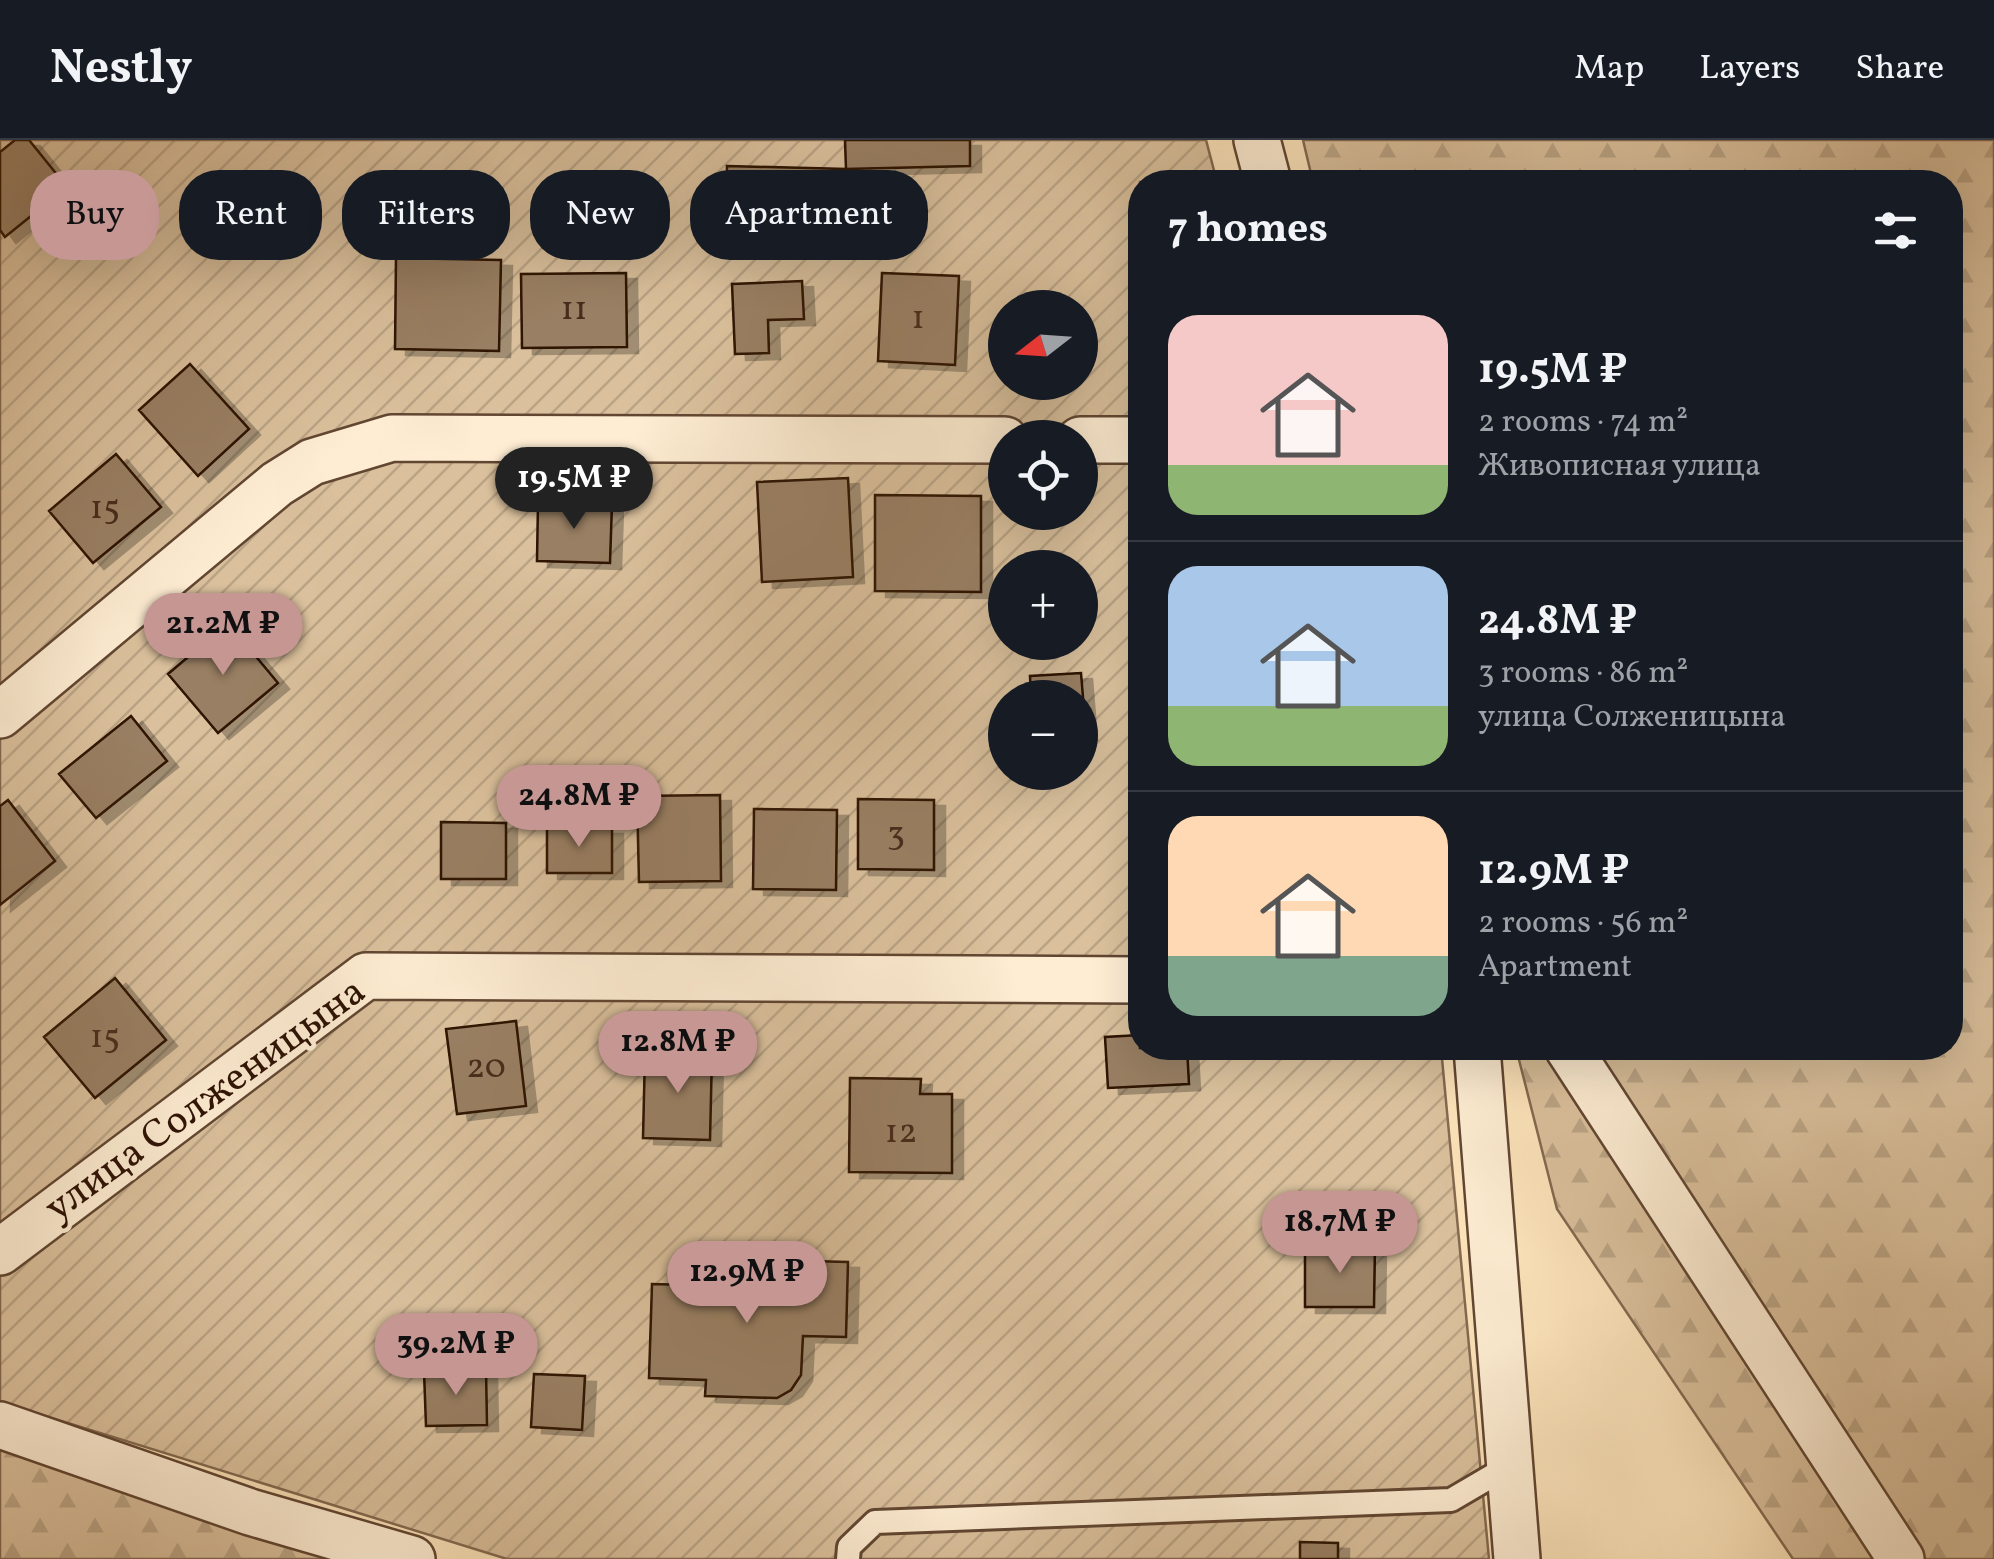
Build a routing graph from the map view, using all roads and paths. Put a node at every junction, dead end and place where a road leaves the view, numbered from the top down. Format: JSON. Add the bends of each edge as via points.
{"nodes":[{"id":1,"x":1257,"y":140,"type":"edge"},
{"id":2,"x":1265,"y":170,"type":"edge"},
{"id":3,"x":988,"y":440,"type":"edge"},
{"id":4,"x":1098,"y":440,"type":"edge"},
{"id":5,"x":1128,"y":440,"type":"edge"},
{"id":6,"x":0,"y":716,"type":"edge"},
{"id":7,"x":1128,"y":980,"type":"edge"},
{"id":8,"x":1478,"y":1060,"type":"edge"},
{"id":9,"x":1576,"y":1060,"type":"edge"},
{"id":10,"x":0,"y":1252,"type":"edge"},
{"id":11,"x":0,"y":1425,"type":"edge"},
{"id":12,"x":1509,"y":1466,"type":"junction"},
{"id":13,"x":412,"y":1559,"type":"edge"},
{"id":14,"x":848,"y":1559,"type":"edge"},
{"id":15,"x":1517,"y":1559,"type":"edge"},
{"id":16,"x":1902,"y":1559,"type":"edge"}],
"edges":[{"from":1,"to":2,"type":"street"},
{"from":3,"to":6,"type":"street","via":[[392,438],[312,462],[277,484]]},
{"from":4,"to":5,"type":"street"},
{"from":7,"to":10,"type":"street","name":"улица Солженицына","via":[[366,976]]},
{"from":8,"to":12,"type":"street"},
{"from":9,"to":16,"type":"street"},
{"from":11,"to":13,"type":"street","via":[[250,1512]]},
{"from":12,"to":14,"type":"lane","via":[[1451,1500],[875,1522],[849,1547]]},
{"from":12,"to":15,"type":"street"}]}
